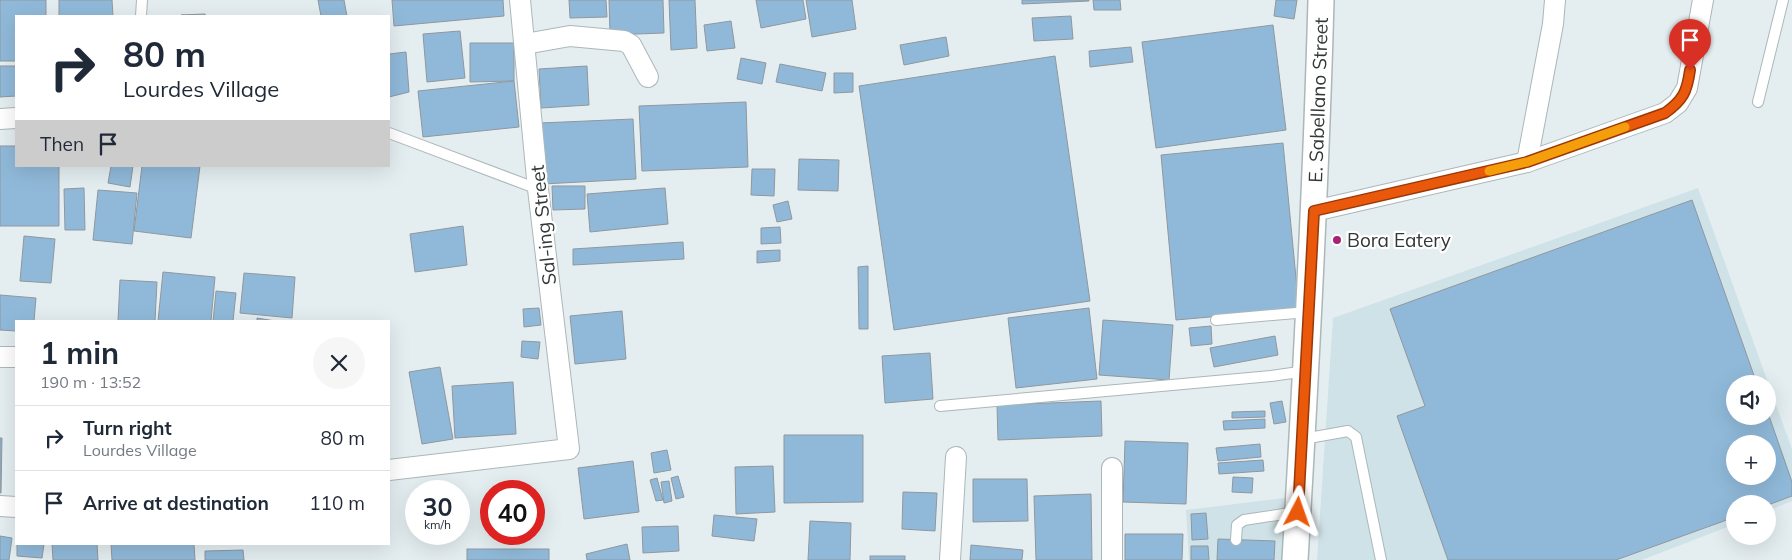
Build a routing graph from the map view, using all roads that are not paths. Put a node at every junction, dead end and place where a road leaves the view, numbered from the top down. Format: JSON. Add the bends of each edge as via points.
{"nodes":[{"id":1,"x":142,"y":0,"type":"edge"},
{"id":2,"x":520,"y":0,"type":"edge"},
{"id":3,"x":1321,"y":0,"type":"edge"},
{"id":4,"x":1555,"y":0,"type":"edge"},
{"id":5,"x":1703,"y":0,"type":"edge"},
{"id":6,"x":1783,"y":0,"type":"edge"},
{"id":7,"x":141,"y":15,"type":"edge"},
{"id":8,"x":525,"y":44,"type":"junction"},
{"id":9,"x":648,"y":77,"type":"dead end"},
{"id":10,"x":1758,"y":102,"type":"dead end"},
{"id":11,"x":15,"y":118,"type":"edge"},
{"id":12,"x":0,"y":119,"type":"edge"},
{"id":13,"x":390,"y":133,"type":"edge"},
{"id":14,"x":1527,"y":162,"type":"junction"},
{"id":15,"x":538,"y":189,"type":"junction"},
{"id":16,"x":1314,"y":211,"type":"junction"},
{"id":17,"x":1310,"y":313,"type":"junction"},
{"id":18,"x":1216,"y":320,"type":"dead end"},
{"id":19,"x":0,"y":357,"type":"edge"},
{"id":20,"x":15,"y":357,"type":"edge"},
{"id":21,"x":1307,"y":371,"type":"junction"},
{"id":22,"x":940,"y":406,"type":"dead end"},
{"id":23,"x":1303,"y":439,"type":"junction"},
{"id":24,"x":956,"y":457,"type":"dead end"},
{"id":25,"x":1112,"y":468,"type":"dead end"},
{"id":26,"x":390,"y":470,"type":"edge"},
{"id":27,"x":0,"y":506,"type":"edge"},
{"id":28,"x":15,"y":507,"type":"edge"},
{"id":29,"x":1298,"y":512,"type":"junction"},
{"id":30,"x":1236,"y":540,"type":"dead end"},
{"id":31,"x":950,"y":560,"type":"edge"},
{"id":32,"x":1112,"y":560,"type":"edge"},
{"id":33,"x":1295,"y":560,"type":"edge"},
{"id":34,"x":1381,"y":560,"type":"edge"}],
"edges":[{"from":1,"to":7,"type":"lane"},
{"from":2,"to":8,"type":"street","name":"Sal-ing Street"},
{"from":3,"to":16,"type":"street","name":"E. Sabellano Street"},
{"from":4,"to":14,"type":"street"},
{"from":5,"to":14,"type":"street","via":[[1687,88],[1678,104],[1665,113]]},
{"from":6,"to":10,"type":"lane"},
{"from":8,"to":9,"type":"street","via":[[570,36],[624,41],[631,45]]},
{"from":8,"to":15,"type":"street","name":"Sal-ing Street"},
{"from":11,"to":12,"type":"street"},
{"from":13,"to":15,"type":"lane"},
{"from":14,"to":16,"type":"street"},
{"from":15,"to":26,"type":"street","name":"Sal-ing Street","via":[[570,449]]},
{"from":16,"to":17,"type":"street","name":"E. Sabellano Street"},
{"from":17,"to":18,"type":"lane"},
{"from":17,"to":21,"type":"street","name":"E. Sabellano Street"},
{"from":19,"to":20,"type":"street"},
{"from":21,"to":22,"type":"lane"},
{"from":21,"to":23,"type":"street","name":"E. Sabellano Street"},
{"from":23,"to":29,"type":"street","name":"E. Sabellano Street"},
{"from":23,"to":34,"type":"lane","via":[[1348,431],[1356,436]]},
{"from":24,"to":31,"type":"street"},
{"from":25,"to":32,"type":"street"},
{"from":27,"to":28,"type":"street"},
{"from":29,"to":30,"type":"lane","via":[[1244,520],[1237,524]]},
{"from":29,"to":33,"type":"street","name":"E. Sabellano Street"}]}
